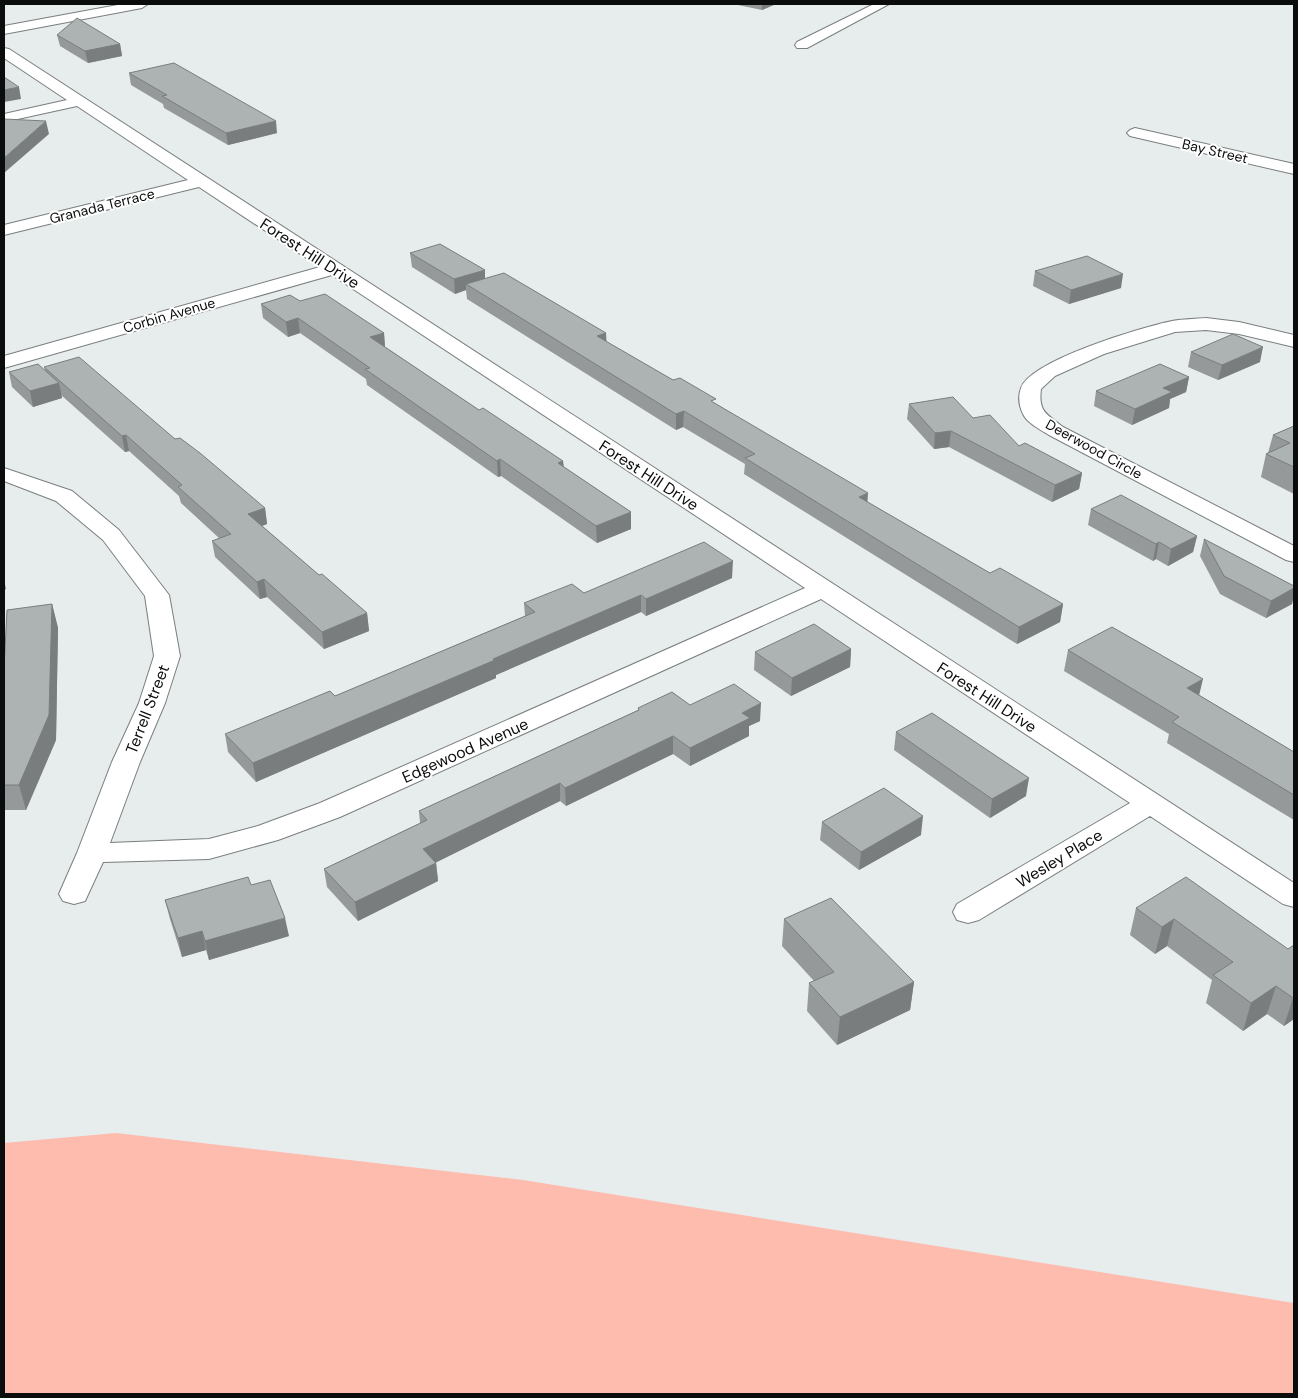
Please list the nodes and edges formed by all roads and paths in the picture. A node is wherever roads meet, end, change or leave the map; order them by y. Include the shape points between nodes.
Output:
1 (142, 4) edge
2 (883, 4) edge
3 (4, 30) edge
4 (802, 45) dead end
5 (4, 52) edge
6 (78, 102) junction
7 (4, 118) edge
8 (1135, 133) dead end
9 (1294, 169) edge
10 (200, 182) junction
11 (4, 230) edge
12 (333, 269) junction
13 (1294, 341) edge
14 (4, 362) edge
15 (4, 474) edge
16 (1294, 555) edge
17 (823, 589) junction
18 (1149, 804) junction
19 (92, 853) junction
20 (74, 894) dead end
21 (1294, 897) edge
22 (968, 912) dead end

1 - 3 street
2 - 4 street
5 - 6 street, Forest Hill Drive
6 - 7 street
6 - 10 street, Forest Hill Drive
8 - 9 street, Bay Street
10 - 11 street, Granada Terrace
10 - 12 street, Forest Hill Drive
12 - 14 street, Corbin Avenue
12 - 17 street, Forest Hill Drive
13 - 16 street, Deerwood Circle via 1206,324 1174,326 1097,350 1048,372 1030,387 1029,400 1033,414 1056,431
15 - 19 street, Terrell Street via 64,496 112,535 157,595 167,656 152,703
17 - 18 street, Forest Hill Drive
17 - 19 street, Edgewood Avenue via 330,810 268,833 209,849
18 - 21 street, Forest Hill Drive
18 - 22 street, Wesley Place
19 - 20 street, Terrell Street

